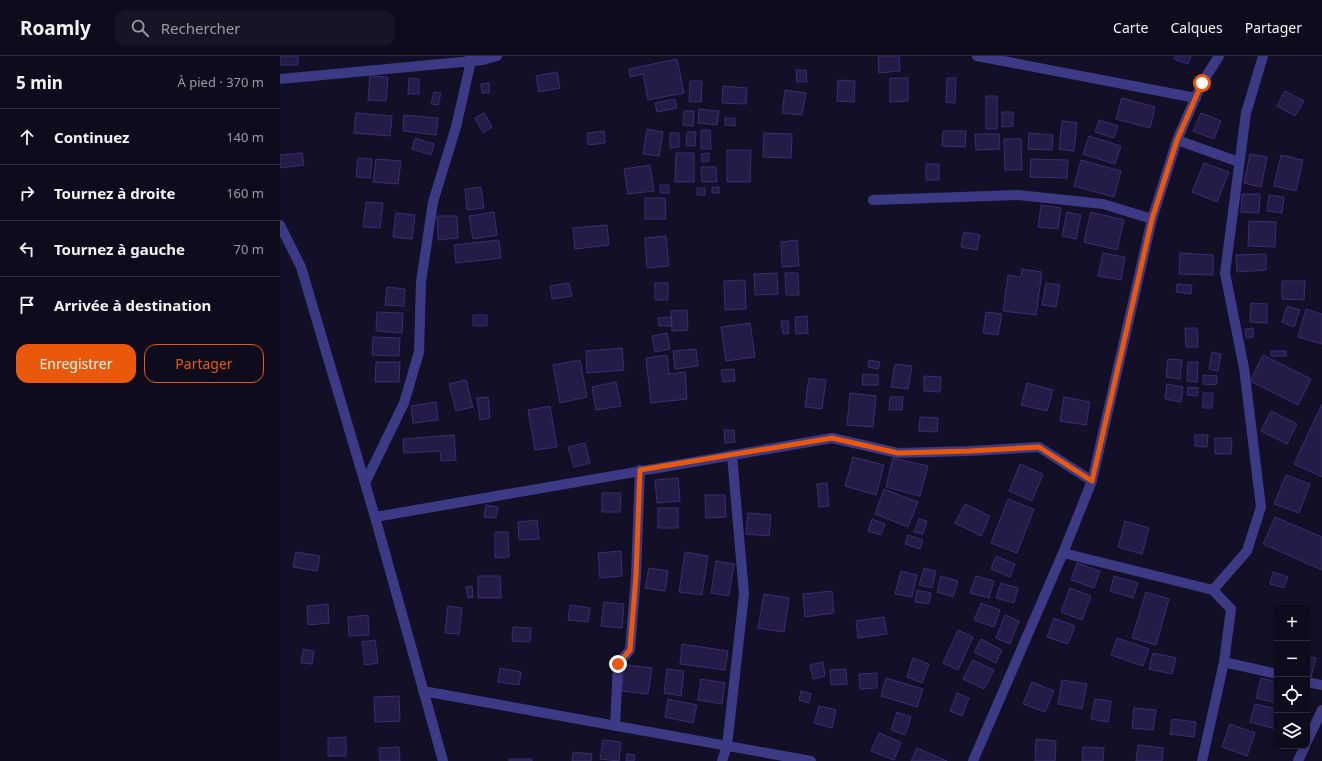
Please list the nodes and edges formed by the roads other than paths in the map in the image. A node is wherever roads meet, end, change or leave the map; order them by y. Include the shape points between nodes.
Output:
1 (498, 56) edge
2 (977, 56) edge
3 (1219, 56) edge
4 (1263, 56) edge
5 (471, 59) edge
6 (280, 79) edge
7 (1196, 98) junction
8 (1177, 140) junction
9 (1239, 162) junction
10 (873, 200) dead end
11 (1152, 219) junction
12 (280, 225) edge
13 (732, 455) junction
14 (640, 470) junction
15 (1092, 481) junction
16 (365, 483) junction
17 (375, 517) junction
18 (1063, 553) junction
19 (1213, 590) junction
20 (1224, 662) junction
21 (1274, 673) edge
22 (1310, 683) edge
23 (1322, 685) edge
24 (423, 691) junction
25 (1322, 710) edge
26 (614, 726) junction
27 (1310, 735) edge
28 (727, 746) junction
29 (1304, 749) edge
30 (443, 761) edge
31 (722, 761) edge
32 (810, 761) edge
33 (973, 761) edge
34 (1202, 761) edge
35 (1298, 761) edge

1 - 5 street via 483,60
2 - 7 street
3 - 7 street
4 - 9 street via 1246,113
5 - 6 street
5 - 16 street via 456,127 433,202 421,282 419,352 404,403
7 - 8 street
8 - 9 street
8 - 11 street
9 - 19 street via 1225,274 1244,368 1261,507 1247,551
10 - 11 street via 1018,195 1102,204
11 - 15 street
12 - 16 street via 301,267
13 - 14 street
13 - 15 street via 832,438 898,453 1039,447
13 - 28 street via 744,594
14 - 17 street
14 - 26 street via 630,650 618,664
15 - 18 street
16 - 17 street
17 - 24 street
18 - 19 street
18 - 33 street
19 - 20 street via 1230,609
20 - 21 street
20 - 34 street
22 - 23 street
24 - 26 street
24 - 30 street
25 - 27 street
26 - 28 street
28 - 31 street
28 - 32 street
29 - 35 street

